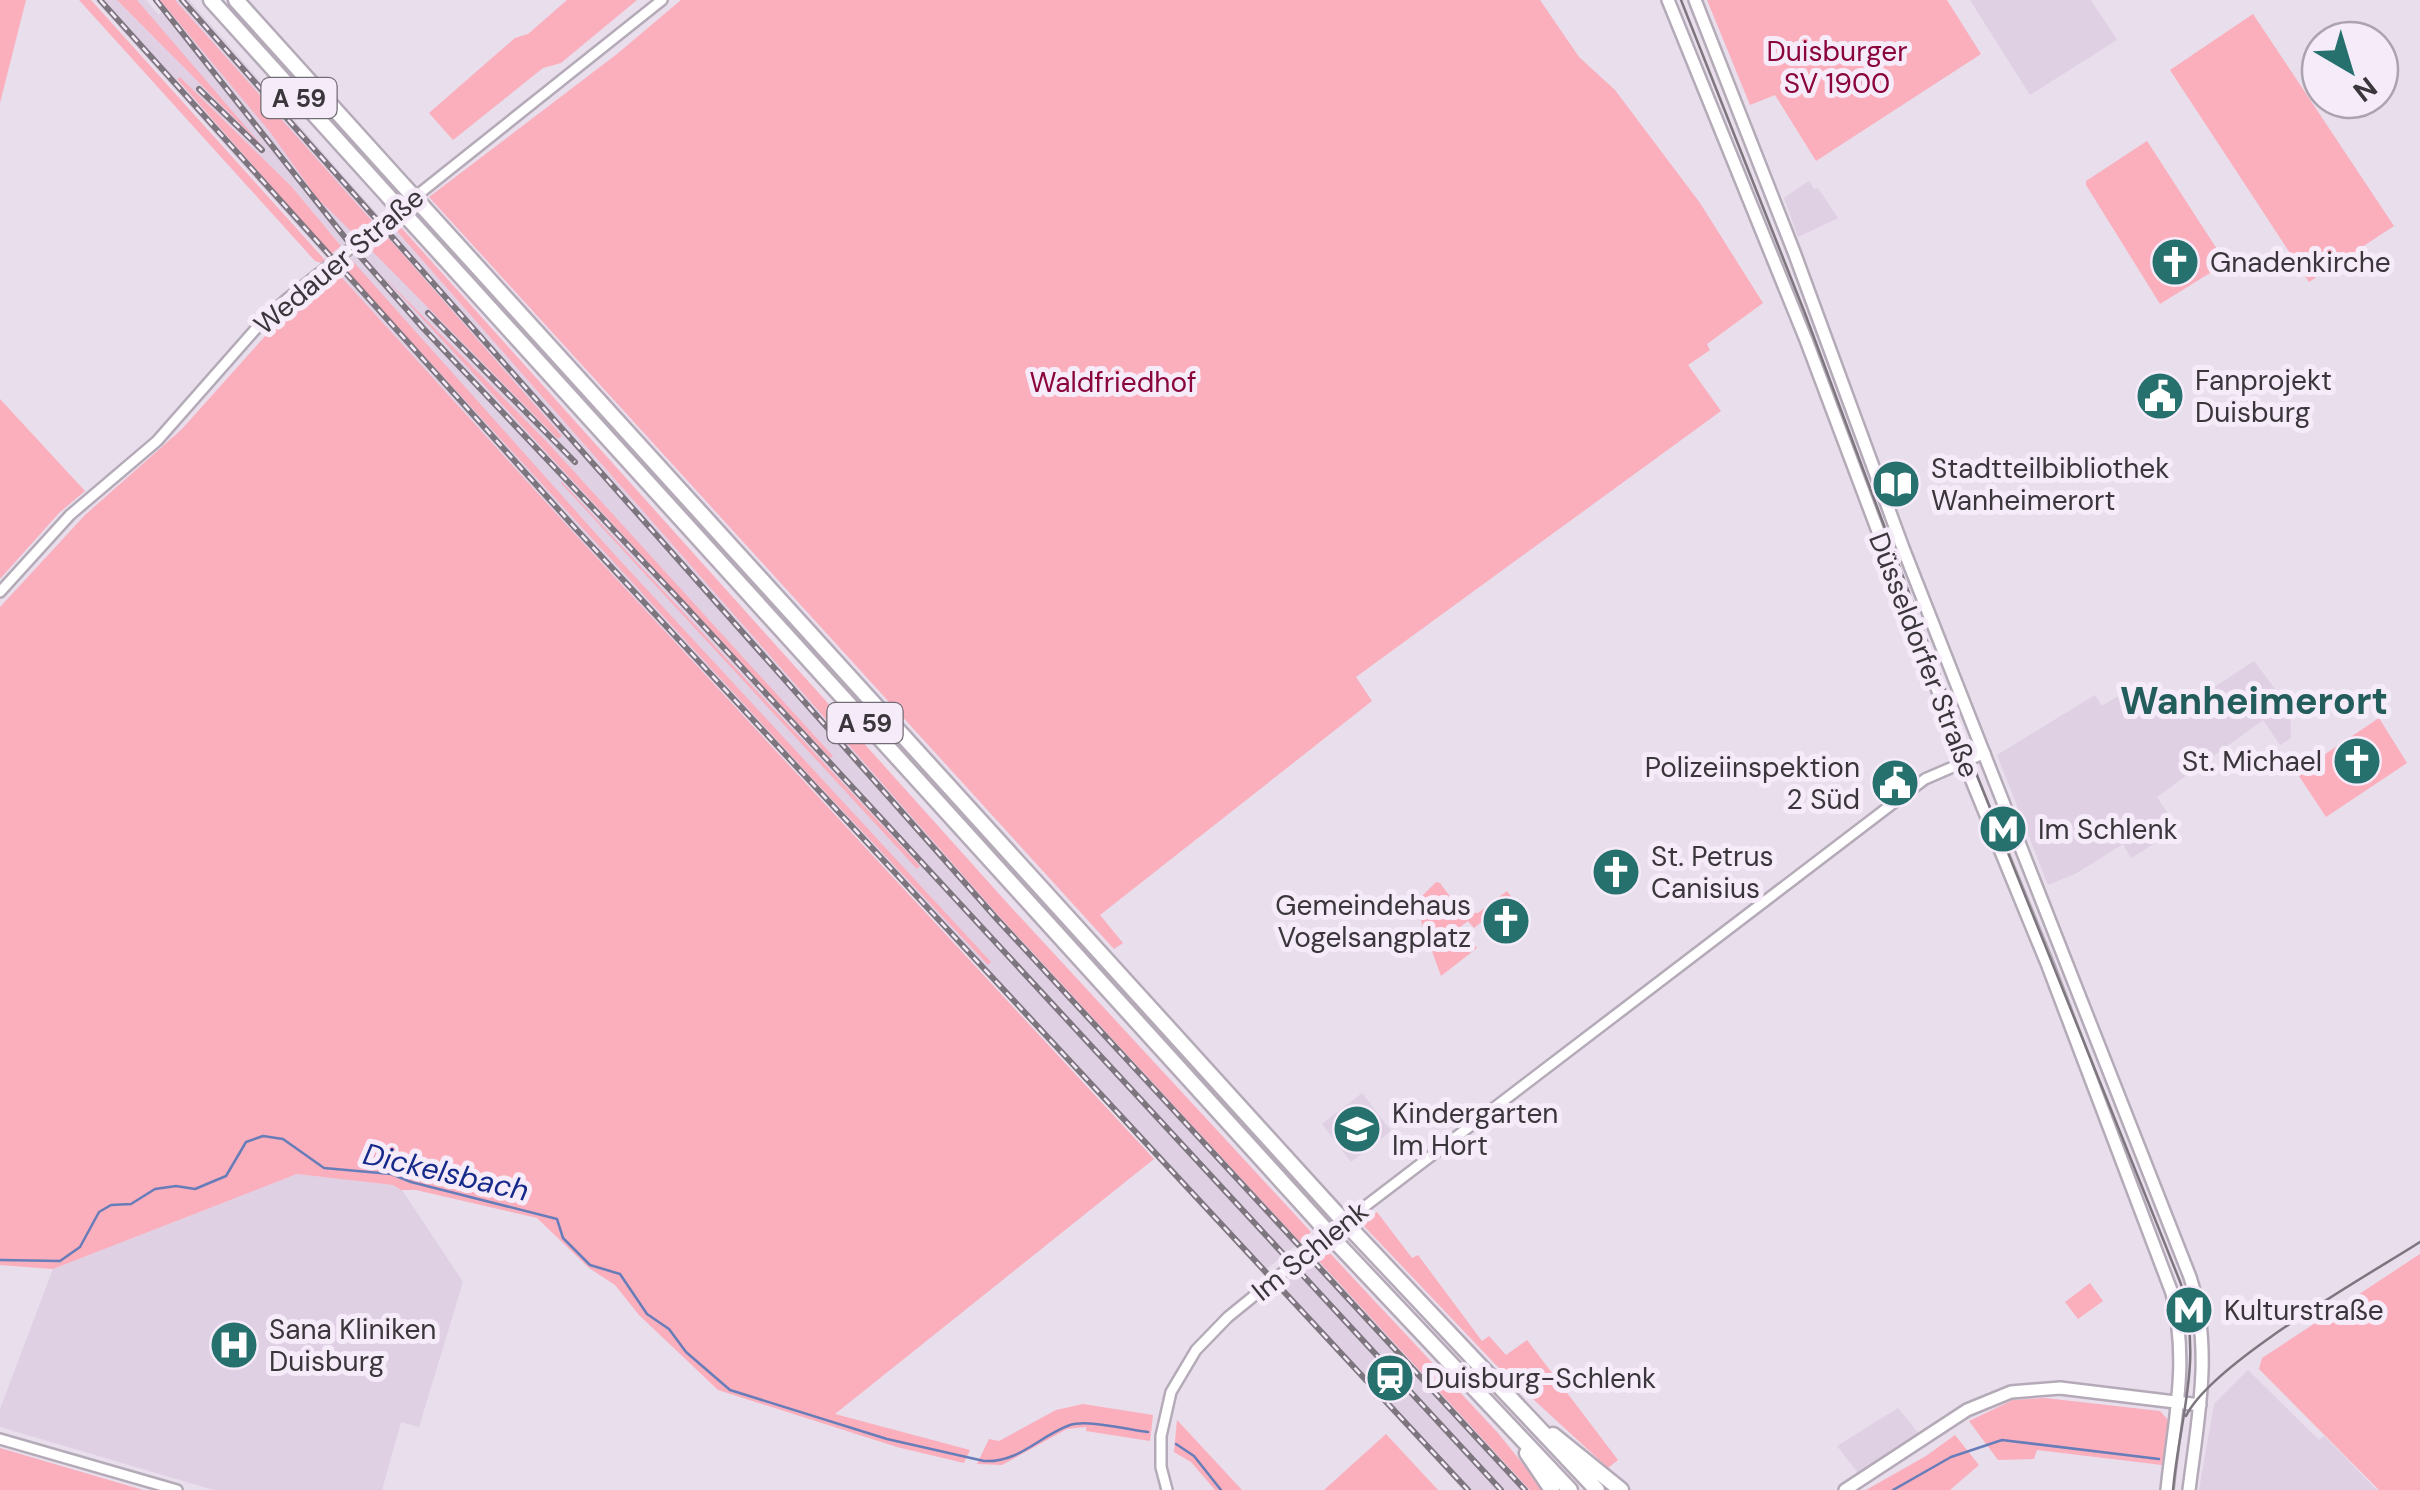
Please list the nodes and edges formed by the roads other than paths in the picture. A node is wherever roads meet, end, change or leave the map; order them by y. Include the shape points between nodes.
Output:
1 (211, 0) edge
2 (236, 0) edge
3 (662, 0) edge
4 (1668, 0) edge
5 (1695, 0) edge
6 (0, 592) edge
7 (1985, 753) junction
8 (1965, 761) junction
9 (2201, 1399) junction
10 (2178, 1403) junction
11 (1528, 1417) junction
12 (1514, 1431) junction
13 (0, 1439) edge
14 (1849, 1488) edge
15 (177, 1490) edge
16 (1167, 1490) edge
17 (1552, 1490) edge
18 (1570, 1490) edge
19 (1597, 1490) edge
20 (1621, 1490) edge
21 (2167, 1490) edge
22 (2188, 1490) edge

1 - 12 highway, A 59, bridge
2 - 11 highway, A 59, bridge
3 - 6 street, Wedauer Straße via 287,299 169,428 70,514
4 - 8 main road, Düsseldorfer Straße
5 - 7 main road, Düsseldorfer Straße
7 - 8 street, Im Schlenk
7 - 9 main road, Düsseldorfer Straße via 2190,1277 2202,1327
8 - 10 main road, Düsseldorfer Straße via 2172,1293 2180,1324
8 - 16 street, Im Schlenk via 1926,778 1228,1317 1196,1350 1171,1392 1160,1436
9 - 10 main road
9 - 22 main road, Düsseldorfer Straße
10 - 14 main road via 2060,1388 2011,1392 1967,1410
10 - 21 main road, Düsseldorfer Straße
11 - 19 highway, A 59
11 - 20 highway, A 59
12 - 17 highway
12 - 18 highway, A 59
13 - 15 street

